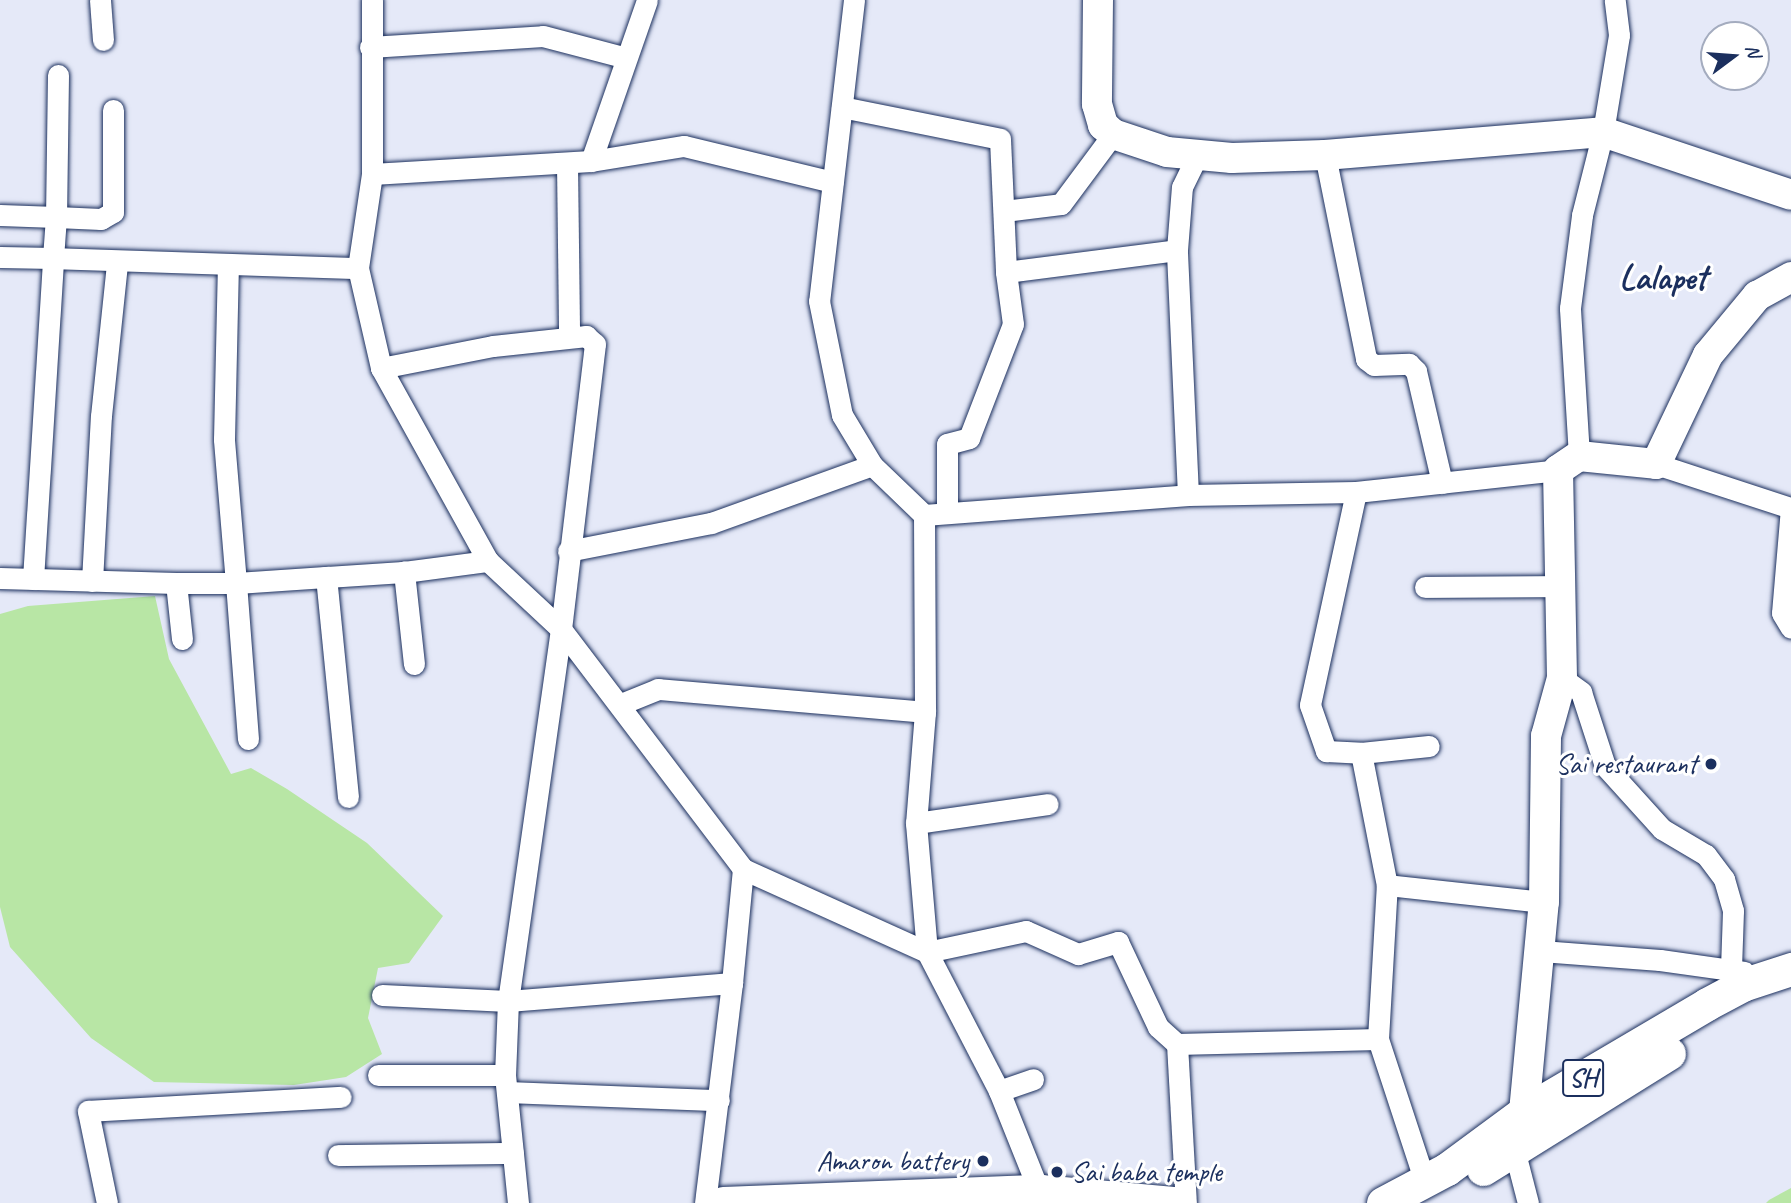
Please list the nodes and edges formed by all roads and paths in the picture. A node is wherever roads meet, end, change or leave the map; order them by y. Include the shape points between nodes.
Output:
1 (100, 0) edge
2 (372, 0) edge
3 (647, 0) edge
4 (854, 0) edge
5 (1098, 0) edge
6 (1615, 0) edge
7 (103, 40) dead end
8 (370, 47) junction
9 (626, 58) junction
10 (58, 75) dead end
11 (842, 107) junction
12 (113, 110) dead end
13 (1603, 132) junction
14 (1113, 134) junction
15 (1325, 155) junction
16 (1197, 156) junction
17 (591, 161) junction
18 (567, 163) junction
19 (372, 174) junction
20 (833, 182) junction
21 (1791, 195) edge
22 (1004, 211) junction
23 (0, 215) edge
24 (56, 217) junction
25 (1177, 250) junction
26 (0, 257) edge
27 (53, 258) junction
28 (117, 263) junction
29 (228, 265) junction
30 (358, 268) junction
31 (1006, 272) junction
32 (1791, 278) edge
33 (569, 337) junction
34 (381, 368) junction
35 (1569, 463) junction
36 (872, 464) junction
37 (1656, 464) junction
38 (1442, 483) junction
39 (1356, 492) junction
40 (1188, 495) junction
41 (1791, 509) edge
42 (947, 513) junction
43 (924, 514) junction
44 (568, 551) junction
45 (488, 561) junction
46 (404, 572) junction
47 (326, 577) junction
48 (0, 578) edge
49 (33, 579) junction
50 (92, 581) junction
51 (176, 583) junction
52 (236, 583) junction
53 (1563, 586) junction
54 (1425, 587) dead end
55 (1791, 628) edge
56 (561, 629) junction
57 (182, 639) dead end
58 (414, 664) dead end
59 (1562, 678) junction
60 (621, 704) junction
61 (925, 712) junction
62 (248, 739) dead end
63 (1429, 746) dead end
64 (1361, 754) junction
65 (348, 797) dead end
66 (1048, 804) dead end
67 (916, 822) junction
68 (743, 869) junction
69 (1387, 884) junction
70 (1544, 902) junction
71 (1541, 951) junction
72 (928, 952) junction
73 (1791, 969) edge
74 (1741, 974) junction
75 (732, 983) junction
76 (1791, 988) edge
77 (382, 995) dead end
78 (508, 1001) junction
79 (1378, 1039) junction
80 (1178, 1044) junction
81 (378, 1074) dead end
82 (1033, 1079) dead end
83 (506, 1084) junction
84 (999, 1091) junction
85 (341, 1097) dead end
86 (719, 1100) junction
87 (1524, 1112) junction
88 (1514, 1149) junction
89 (513, 1153) junction
90 (338, 1155) dead end
91 (1428, 1192) edge
92 (1041, 1197) edge
93 (1142, 1201) edge
94 (107, 1203) edge
95 (518, 1203) edge
96 (705, 1203) edge
97 (723, 1203) edge
98 (1175, 1203) edge
99 (1186, 1203) edge
100 (1384, 1203) edge
101 (1528, 1203) edge

1 - 7 street
2 - 8 street
3 - 9 street
4 - 11 street
5 - 14 street via 1098,115
6 - 13 street via 1619,35
8 - 9 street via 543,36
8 - 19 street
9 - 17 street
10 - 24 street
11 - 20 street
11 - 22 street via 1000,139
12 - 24 street via 113,212 106,219
13 - 15 street
13 - 21 street
13 - 35 street via 1582,215 1570,308
14 - 16 street
14 - 22 street via 1061,204
15 - 16 street
15 - 38 street via 1366,359 1374,365 1409,364 1416,371
16 - 25 street via 1182,187
17 - 18 street
17 - 20 street via 684,146
18 - 19 street
18 - 33 street
19 - 30 street
20 - 36 street via 819,301 842,415
22 - 31 street
23 - 24 street
24 - 27 street
25 - 31 street
25 - 40 street
26 - 27 street
27 - 28 street
27 - 49 street
28 - 29 street
28 - 50 street via 101,416
29 - 30 street
29 - 52 street via 224,439
30 - 34 street
31 - 42 street via 1013,324 969,438 947,444
32 - 37 street via 1757,296 1708,355
33 - 34 street via 480,348
33 - 44 street via 586,336 595,344
34 - 45 street
35 - 37 street
35 - 38 street
35 - 53 street
36 - 43 street
36 - 44 street via 711,523
37 - 41 street
38 - 39 street
39 - 40 street
39 - 64 street via 1310,705 1326,751
40 - 42 street
41 - 55 street via 1782,613
42 - 43 street
43 - 61 street
44 - 56 street
45 - 46 street
45 - 56 street
46 - 47 street
46 - 58 street
47 - 52 street
47 - 65 street
48 - 49 street
49 - 50 street
50 - 51 street
51 - 52 street
51 - 57 street
52 - 62 street
53 - 54 street
53 - 59 street
56 - 60 street
56 - 78 street
59 - 70 street via 1546,736
59 - 74 street via 1581,692 1605,766 1662,829 1706,855 1724,878
60 - 61 street via 658,689
60 - 68 street
61 - 67 street
63 - 64 street
64 - 69 street
66 - 67 street
67 - 72 street
68 - 72 street
68 - 75 street
69 - 70 street
69 - 79 street
70 - 71 street
71 - 74 street
71 - 87 street
72 - 80 street via 1026,931 1078,954 1118,942 1158,1027
72 - 84 street
73 - 74 main road, SH
74 - 87 main road, SH
75 - 78 street
75 - 86 street
76 - 88 main road, SH via 1757,1000
77 - 78 street
78 - 83 street
79 - 80 street
79 - 91 street
80 - 99 street
81 - 83 street
82 - 84 street
83 - 86 street
83 - 89 street
84 - 92 street
85 - 94 street via 88,1111
86 - 96 street
87 - 91 main road, SH
88 - 91 main road, SH
88 - 101 street
89 - 90 street
89 - 95 street
91 - 100 main road, SH
92 - 93 main road
92 - 97 main road
93 - 98 main road

